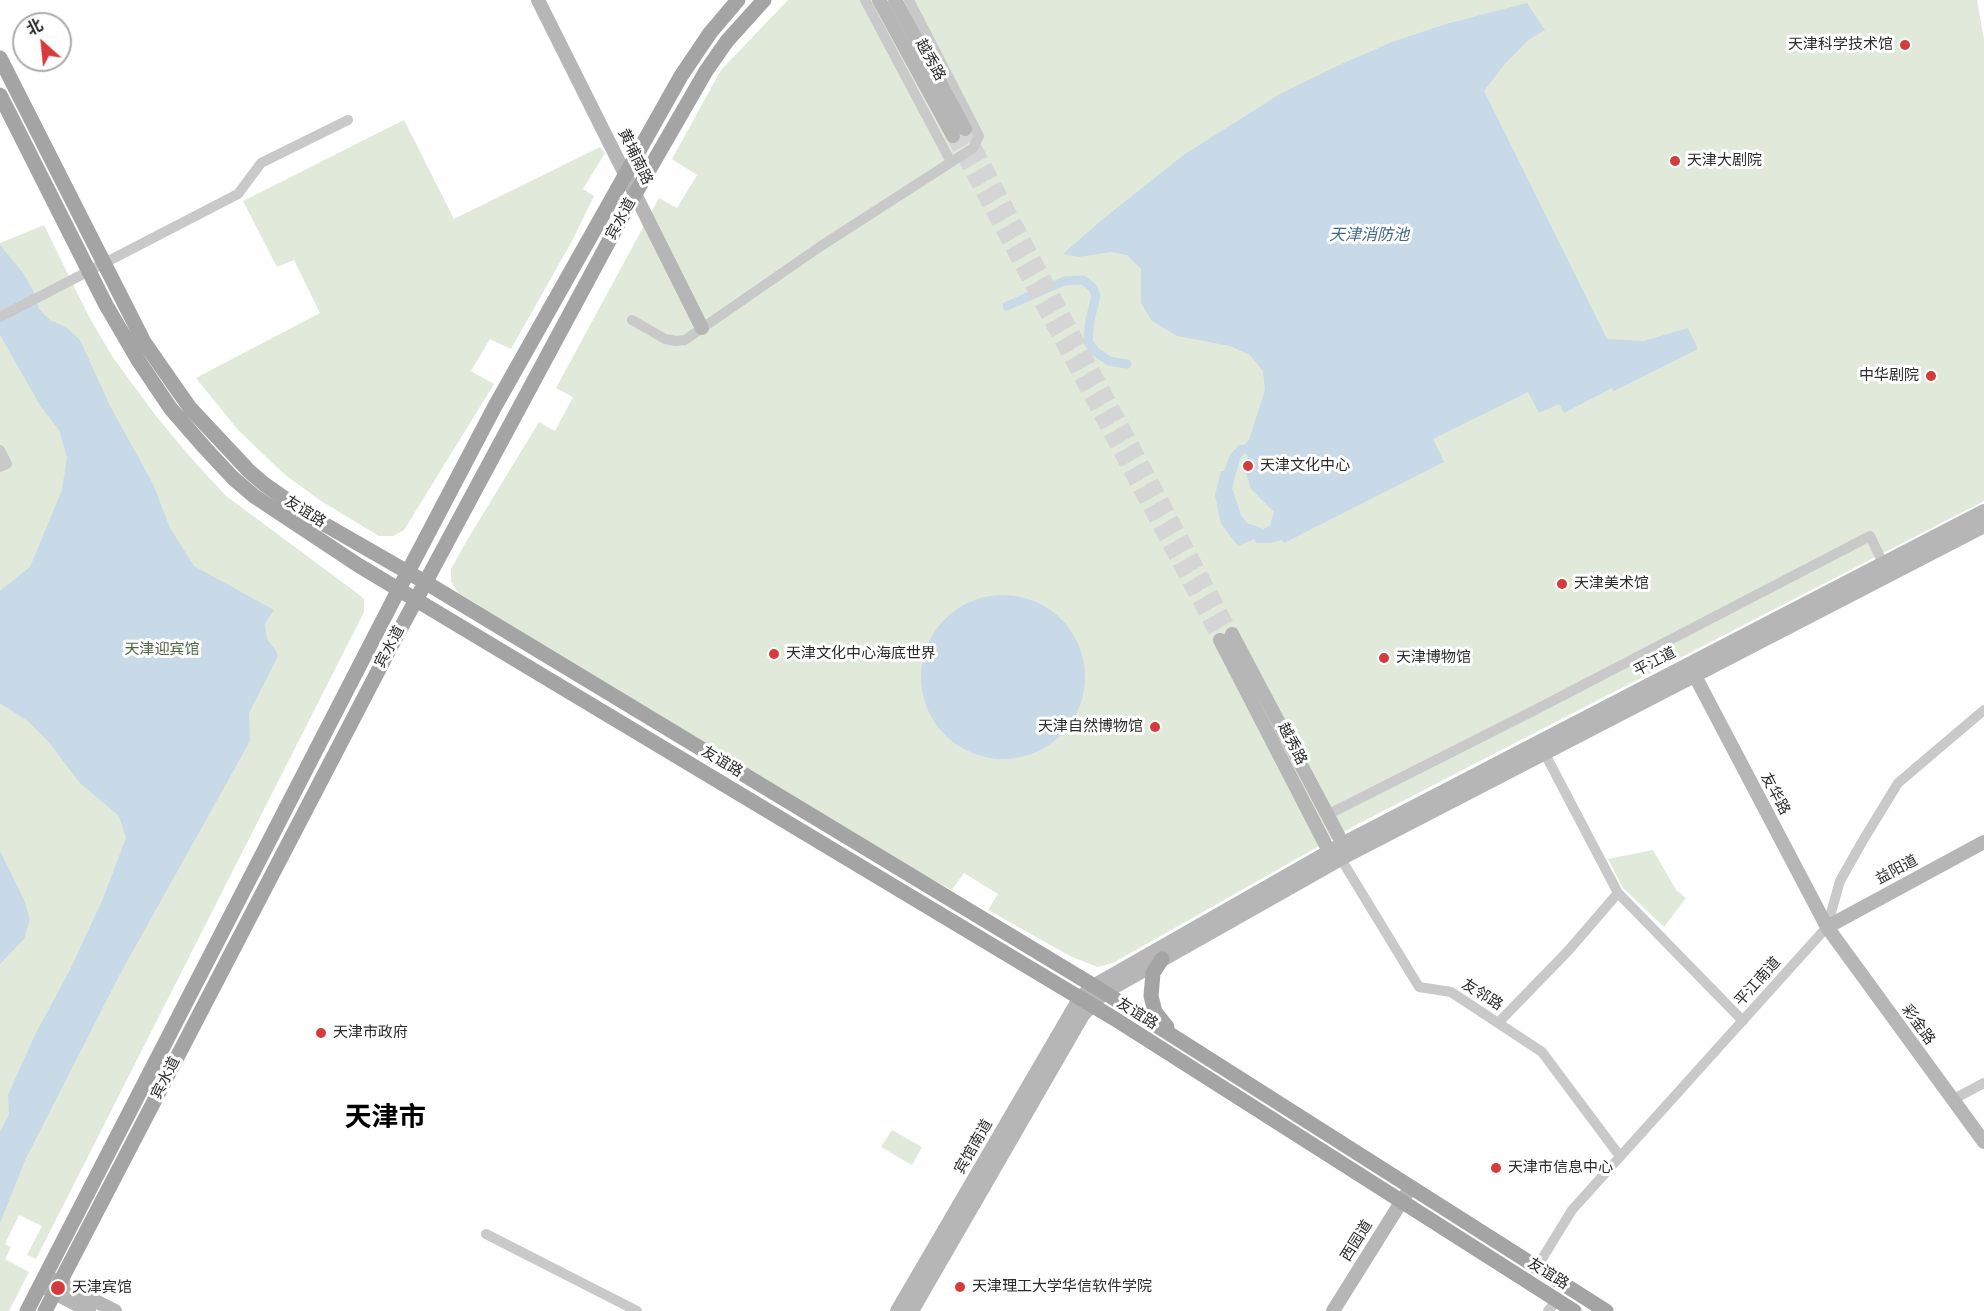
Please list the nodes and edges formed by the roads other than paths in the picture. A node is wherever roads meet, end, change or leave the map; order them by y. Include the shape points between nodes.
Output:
1 (538, 0) edge
2 (545, 0) edge
3 (738, 0) edge
4 (764, 0) edge
5 (865, 0) edge
6 (879, 0) edge
7 (895, 0) edge
8 (909, 0) edge
9 (0, 58) edge
10 (0, 95) edge
11 (348, 120) dead end
12 (951, 161) junction
13 (628, 171) junction
14 (637, 190) junction
15 (104, 262) junction
16 (88, 270) junction
17 (0, 317) edge
18 (633, 318) dead end
19 (704, 324) junction
20 (0, 450) edge
21 (0, 467) edge
22 (1984, 511) edge
23 (1984, 526) edge
24 (1883, 563) junction
25 (408, 572) junction
26 (425, 582) junction
27 (399, 589) junction
28 (416, 598) junction
29 (1695, 676) junction
30 (1984, 710) edge
31 (1545, 754) junction
32 (1327, 816) junction
33 (1984, 842) edge
34 (1339, 854) junction
35 (1618, 893) junction
36 (1827, 927) junction
37 (1162, 959) junction
38 (1098, 989) junction
39 (1085, 1002) junction
40 (1743, 1021) junction
41 (1498, 1023) junction
42 (1194, 1050) junction
43 (1984, 1083) edge
44 (1952, 1100) junction
45 (1984, 1142) edge
46 (1619, 1155) junction
47 (1409, 1197) junction
48 (486, 1234) dead end
49 (1537, 1267) junction
50 (50, 1284) junction
51 (1552, 1305) edge
52 (27, 1311) edge
53 (45, 1311) edge
54 (89, 1311) edge
55 (115, 1311) edge
56 (637, 1311) edge
57 (897, 1311) edge
58 (912, 1311) edge
59 (1333, 1311) edge
60 (1342, 1311) edge
61 (1574, 1311) edge
62 (1606, 1311) edge

1 - 13 main road, 黄埔南路
2 - 13 main road, 黄埔南路
3 - 13 main road, 宾水道 via 681,76
4 - 14 main road, 宾水道 via 727,40 706,71
5 - 12 street
6 - 7 main road, 越秀路 via 959,132
8 - 12 street via 979,136 973,148
9 - 15 main road, 友谊路
10 - 16 main road, 友谊路
11 - 15 street via 261,163 238,194
12 - 19 street
13 - 14 main road, 黄埔南路
13 - 25 main road, 宾水道 via 494,408
14 - 19 main road, 黄埔南路
14 - 26 main road, 宾水道
15 - 16 street
15 - 25 main road, 友谊路 via 159,365 190,408 249,471 310,516
16 - 17 street
16 - 27 main road, 友谊路 via 123,338 171,409 233,478 275,512
18 - 19 street via 672,338 682,337
20 - 21 street via 7,464
22 - 24 main road, 平江道
23 - 29 main road, 平江道
24 - 32 street via 1870,536
24 - 34 main road, 平江道
25 - 26 main road, 友谊路
25 - 27 main road, 宾水道
26 - 28 main road, 宾水道
26 - 38 main road, 友谊路
27 - 28 main road, 友谊路
27 - 50 main road, 宾水道
28 - 39 main road, 友谊路
28 - 50 main road, 宾水道
29 - 31 main road, 平江道
29 - 36 main road, 友华路
30 - 36 street, 平江南道 via 1898,783 1840,881
31 - 34 main road, 平江道
31 - 35 street
32 - 34 main road, 越秀路
32 - 34 main road, 越秀路 via 1226,637
33 - 36 main road, 益阳道
34 - 37 main road
34 - 38 main road
34 - 41 street, 友邻路 via 1419,987 1451,992
35 - 40 street
35 - 41 street
36 - 40 street, 平江南道
36 - 44 main road, 彩金路
37 - 38 main road
37 - 42 main road via 1152,978 1153,1008 1165,1026
38 - 39 main road
38 - 42 main road, 友谊路
39 - 47 main road, 友谊路
39 - 57 main road, 宾馆南道
39 - 58 main road, 宾馆南道
40 - 46 street, 平江南道
41 - 46 street, 友邻路 via 1542,1052
42 - 47 main road, 友谊路
43 - 44 street
44 - 45 main road, 彩金路
46 - 49 street, 平江南道 via 1572,1210
47 - 49 main road, 友谊路
47 - 51 main road, 友谊路
47 - 59 main road, 西园道
47 - 60 main road, 西园道
48 - 56 street
49 - 62 main road, 友谊路
50 - 52 main road, 宾水道
50 - 53 main road, 宾水道
50 - 54 main road
50 - 55 main road
51 - 61 main road, 友谊路

